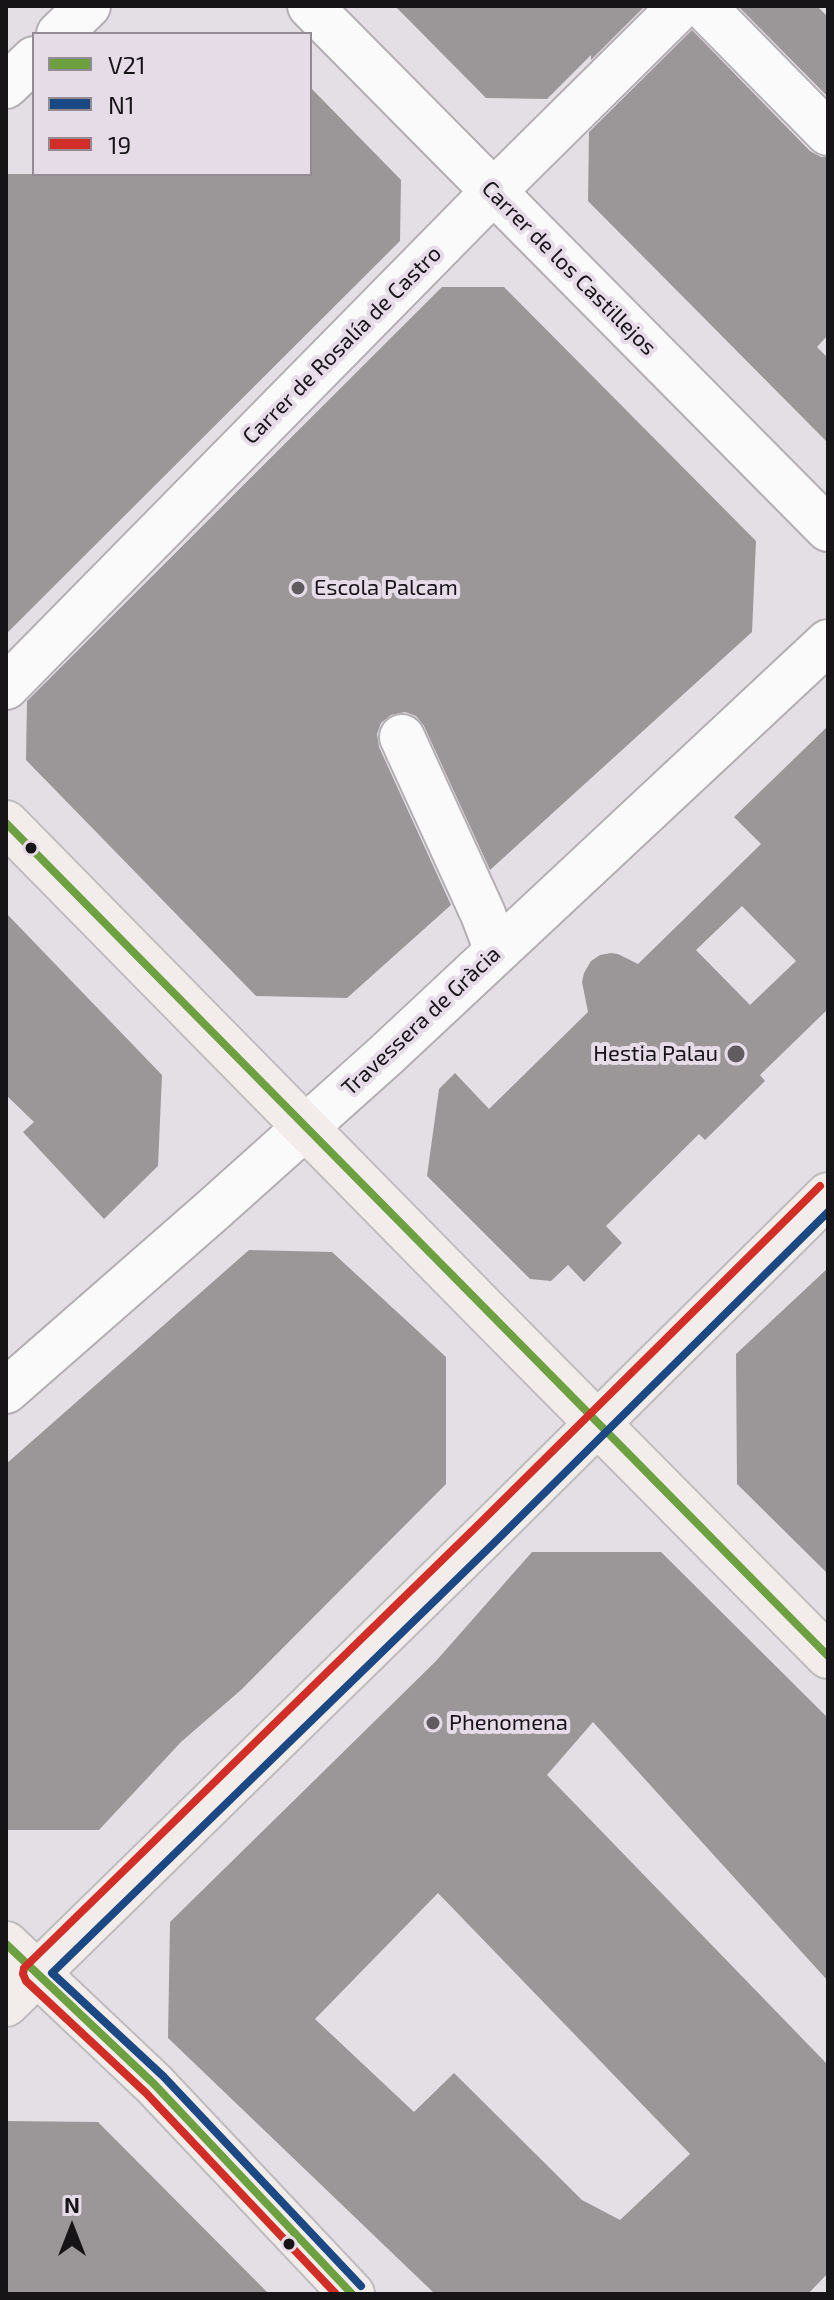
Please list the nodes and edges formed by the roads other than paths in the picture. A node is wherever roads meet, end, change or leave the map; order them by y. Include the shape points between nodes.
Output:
1 (88, 6) edge
2 (310, 6) edge
3 (681, 6) edge
4 (703, 6) edge
5 (61, 32) edge
6 (32, 61) edge
7 (6, 86) edge
8 (828, 133) edge
9 (494, 191) junction
10 (828, 529) edge
11 (828, 642) edge
12 (6, 687) edge
13 (402, 737) dead end
14 (6, 823) edge
15 (497, 951) junction
16 (304, 1127) junction
17 (828, 1195) edge
18 (6, 1391) edge
19 (597, 1424) junction
20 (828, 1656) edge
21 (16, 1974) edge
22 (352, 2294) edge

1 - 5 street
2 - 9 street, Carrer de los Castillejos
3 - 9 street, Carrer de Rosalía de Castro
4 - 8 street
6 - 7 street
9 - 10 street, Carrer de los Castillejos
9 - 12 street, Carrer de Rosalía de Castro
11 - 15 street, Travessera de Gràcia
13 - 15 street
14 - 16 main road
15 - 16 street, Travessera de Gràcia
16 - 18 street, Travessera de Gràcia
16 - 19 main road
17 - 19 main road
19 - 20 main road
19 - 21 main road via 260,1756
21 - 22 main road via 154,2084

